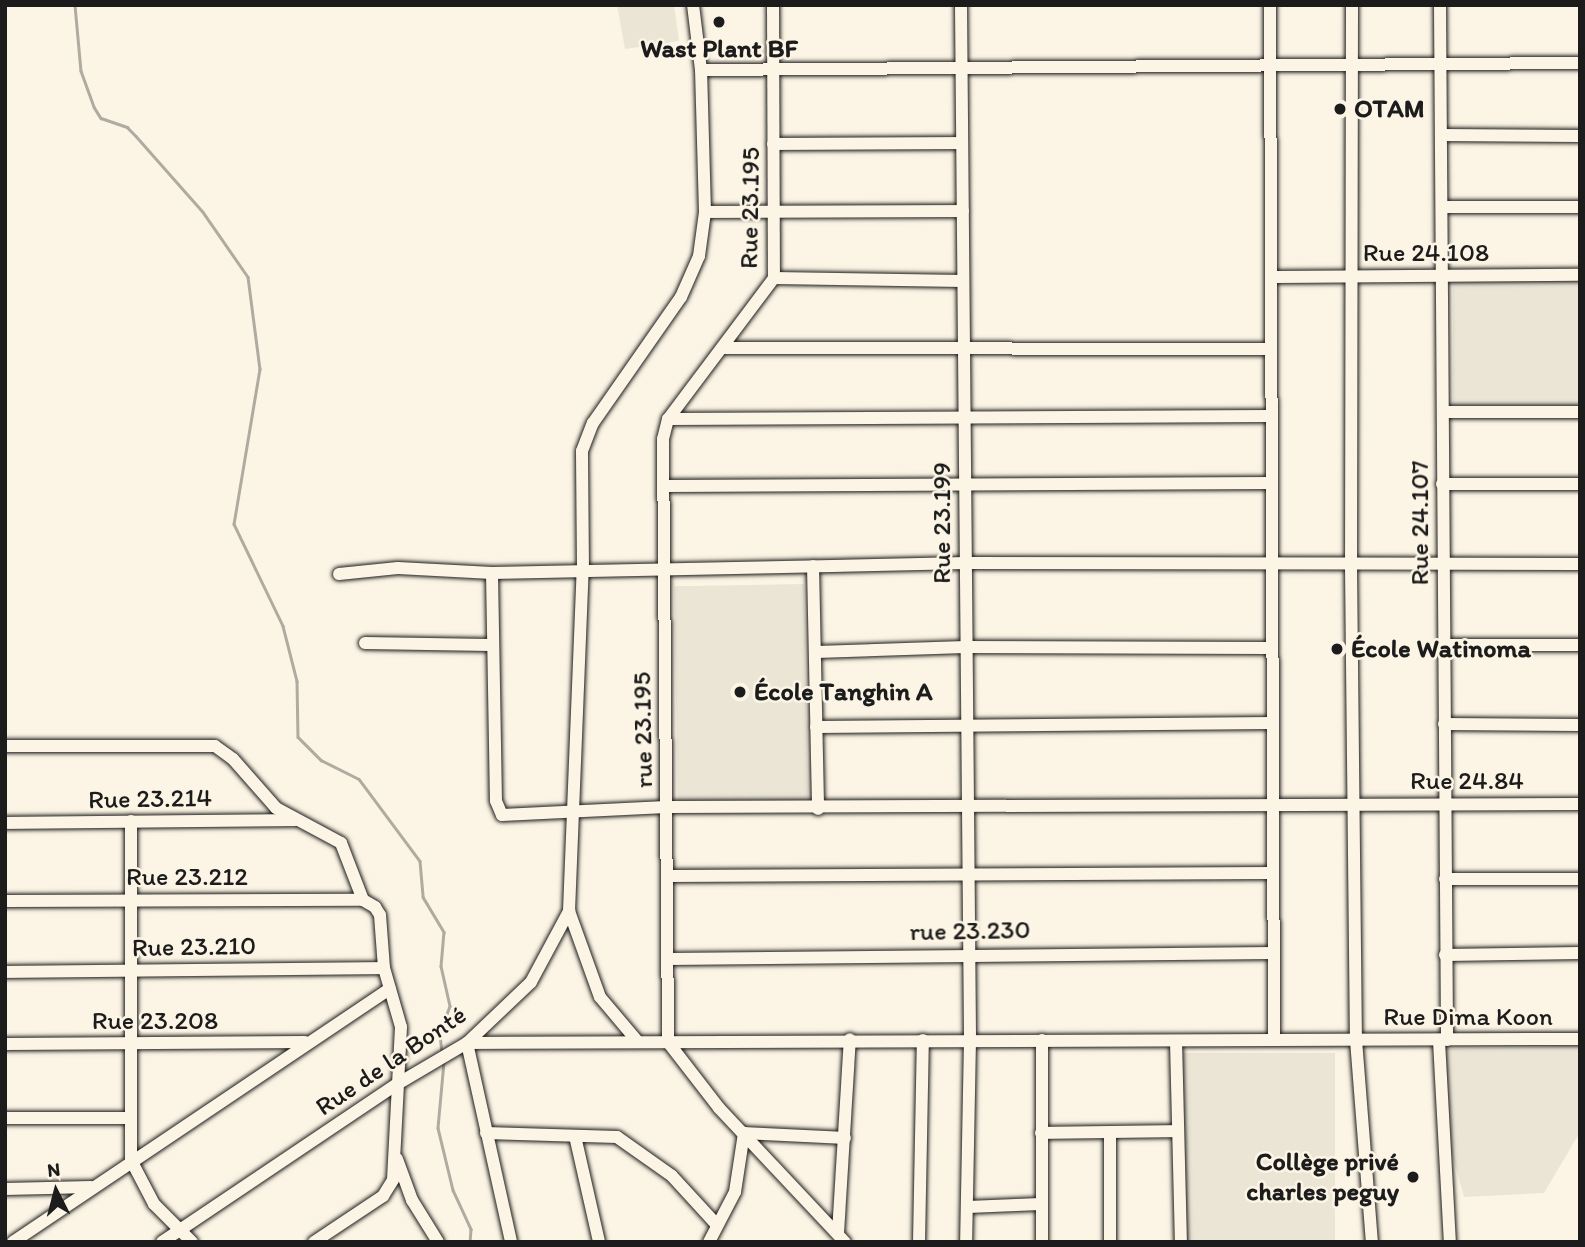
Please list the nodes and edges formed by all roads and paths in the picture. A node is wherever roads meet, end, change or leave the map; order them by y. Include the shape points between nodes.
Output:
1 (693, 5) edge
2 (773, 5) edge
3 (961, 5) edge
4 (1270, 5) edge
5 (1352, 5) edge
6 (1440, 5) edge
7 (1353, 63) junction
8 (1580, 63) edge
9 (1440, 64) junction
10 (1270, 65) junction
11 (962, 68) junction
12 (773, 70) junction
13 (701, 71) junction
14 (1441, 135) junction
15 (1580, 136) edge
16 (962, 143) junction
17 (773, 145) junction
18 (1442, 207) junction
19 (1580, 207) edge
20 (962, 211) junction
21 (705, 212) junction
22 (774, 212) junction
23 (1351, 275) junction
24 (1580, 275) edge
25 (1442, 276) junction
26 (1272, 277) junction
27 (774, 278) junction
28 (963, 281) junction
29 (722, 348) junction
30 (964, 349) junction
31 (1271, 349) junction
32 (1443, 412) junction
33 (1580, 412) edge
34 (965, 415) junction
35 (1270, 416) junction
36 (668, 419) junction
37 (1271, 483) junction
38 (1442, 484) junction
39 (1580, 484) edge
40 (664, 486) junction
41 (965, 486) junction
42 (965, 563) junction
43 (1442, 564) junction
44 (1580, 564) edge
45 (813, 566) junction
46 (1271, 566) junction
47 (1350, 566) junction
48 (583, 569) junction
49 (664, 570) junction
50 (492, 573) junction
51 (339, 574) dead end
52 (365, 643) dead end
53 (490, 645) junction
54 (1445, 645) junction
55 (1580, 645) edge
56 (965, 647) junction
57 (1271, 648) junction
58 (816, 652) junction
59 (1271, 723) junction
60 (1444, 724) junction
61 (1580, 725) edge
62 (967, 726) junction
63 (817, 727) junction
64 (5, 746) edge
65 (1273, 802) junction
66 (1353, 803) junction
67 (1444, 804) junction
68 (1580, 804) edge
69 (967, 806) junction
70 (666, 807) junction
71 (818, 809) junction
72 (576, 811) junction
73 (295, 820) junction
74 (131, 821) junction
75 (5, 823) edge
76 (1271, 873) junction
77 (667, 876) junction
78 (966, 876) junction
79 (1580, 878) edge
80 (1445, 879) junction
81 (131, 900) junction
82 (5, 901) edge
83 (366, 901) junction
84 (569, 911) junction
85 (1273, 953) junction
86 (1580, 953) edge
87 (969, 954) junction
88 (1445, 955) junction
89 (668, 959) junction
90 (384, 968) junction
91 (130, 970) junction
92 (5, 972) edge
93 (390, 989) junction
94 (850, 1039) junction
95 (1580, 1039) edge
96 (923, 1040) junction
97 (970, 1040) junction
98 (1042, 1040) junction
99 (1273, 1040) junction
100 (1356, 1040) junction
101 (1443, 1040) junction
102 (1176, 1041) junction
103 (304, 1042) junction
104 (638, 1042) junction
105 (668, 1042) junction
106 (5, 1044) edge
107 (128, 1044) junction
108 (463, 1044) junction
109 (399, 1083) junction
110 (5, 1118) edge
111 (130, 1118) junction
112 (1178, 1131) junction
113 (486, 1133) junction
114 (744, 1133) junction
115 (1041, 1133) junction
116 (1110, 1133) junction
117 (575, 1136) junction
118 (845, 1138) junction
119 (395, 1153) junction
120 (131, 1160) junction
121 (91, 1187) junction
122 (5, 1189) edge
123 (1040, 1204) junction
124 (968, 1207) junction
125 (716, 1224) junction
126 (180, 1230) junction
127 (841, 1238) edge
128 (13, 1242) edge
129 (162, 1242) edge
130 (192, 1242) edge
131 (314, 1242) edge
132 (438, 1242) edge
133 (511, 1242) edge
134 (599, 1242) edge
135 (709, 1242) edge
136 (919, 1242) edge
137 (966, 1242) edge
138 (1042, 1242) edge
139 (1110, 1242) edge
140 (1181, 1242) edge
141 (1372, 1242) edge
142 (1450, 1242) edge

1 - 13 street, Rue de la Bonté
2 - 12 street, Rue 23.195
3 - 11 street, Rue 23.199
4 - 10 street
5 - 7 street
6 - 9 street, Rue 24.107
7 - 9 street
7 - 10 street
7 - 23 street
8 - 9 street
9 - 14 street, Rue 24.107
10 - 11 street
10 - 26 street
11 - 12 street
11 - 16 street, Rue 23.199
12 - 13 street
12 - 17 street, Rue 23.195
13 - 21 street, Rue de la Bonté
14 - 15 street
14 - 18 street, Rue 24.107
16 - 17 street
16 - 20 street, Rue 23.199
17 - 22 street, Rue 23.195
18 - 19 street
18 - 25 street, Rue 24.107
20 - 22 street
20 - 28 street, Rue 23.199
21 - 22 street
21 - 48 street, Rue de la Bonté via 693,277 585,436
22 - 27 street, Rue 23.195
23 - 25 street, Rue 24.108
23 - 26 street, Rue 24.108
23 - 47 street
24 - 25 street, Rue 24.108
25 - 32 street, Rue 24.107
26 - 31 street
27 - 28 street
27 - 29 street, Rue 23.195
28 - 30 street, Rue 23.199
29 - 30 street
29 - 36 street, Rue 23.195
30 - 31 street
30 - 34 street, Rue 23.199
31 - 35 street
32 - 33 street
32 - 38 street, Rue 24.107
34 - 35 street
34 - 36 street
34 - 41 street, Rue 23.199
35 - 37 street
36 - 40 street, rue 23.195 via 663,439
37 - 41 street
37 - 46 street
38 - 39 street
38 - 43 street, Rue 24.107
40 - 41 street
40 - 49 street, rue 23.195
41 - 42 street, Rue 23.199
42 - 45 street
42 - 46 street
42 - 56 street, Rue 23.199
43 - 44 street
43 - 47 street
43 - 54 street, Rue 24.107
45 - 49 street
45 - 58 street
46 - 47 street
46 - 57 street
47 - 66 street
48 - 49 street
48 - 50 street
48 - 72 street, Rue de la Bonté
49 - 70 street, rue 23.195
50 - 51 street via 398,568
50 - 53 street
52 - 53 street
53 - 72 street, Rue 24.84 via 497,811 509,816
54 - 55 street
54 - 60 street, Rue 24.107
56 - 57 street
56 - 58 street
56 - 62 street, Rue 23.199
57 - 59 street
58 - 63 street
59 - 62 street
59 - 65 street
60 - 61 street
60 - 67 street, Rue 24.107
62 - 63 street
62 - 69 street, Rue 23.199
63 - 71 street
64 - 73 street via 215,746 233,759 270,804
65 - 66 street, Rue 24.84
65 - 69 street, Rue 24.84
65 - 76 street
66 - 67 street, Rue 24.84
66 - 100 street
67 - 68 street, Rue 24.84
67 - 80 street, Rue 24.107
69 - 71 street, Rue 24.84
69 - 78 street, Rue 23.199
70 - 71 street, Rue 24.84
70 - 72 street, Rue 24.84
70 - 77 street, rue 23.195
72 - 84 street, Rue de la Bonté
73 - 74 street, Rue 23.214
73 - 83 street via 341,843
74 - 75 street, Rue 23.214
74 - 81 street
76 - 78 street
76 - 85 street
77 - 78 street
77 - 89 street, rue 23.195
78 - 87 street, Rue 23.199
79 - 80 street
80 - 88 street, Rue 24.107
81 - 82 street, Rue 23.212
81 - 83 street, Rue 23.212
81 - 91 street
83 - 90 street via 380,915
84 - 104 street via 600,997
84 - 108 street, Rue de la Bonté via 531,982
85 - 87 street, rue 23.230
85 - 99 street
86 - 88 street
87 - 89 street, rue 23.230
87 - 97 street, Rue 23.199
88 - 101 street, Rue 24.107
89 - 105 street, rue 23.195
90 - 91 street, Rue 23.210
90 - 93 street
91 - 92 street, Rue 23.210
91 - 107 street
93 - 103 street
93 - 109 street via 401,1027
94 - 96 street, Rue Dima Koon
94 - 105 street, Rue Dima Koon
94 - 118 street
95 - 101 street, Rue Dima Koon
96 - 97 street, Rue Dima Koon
96 - 136 street
97 - 98 street, Rue Dima Koon
97 - 124 street, Rue 23.199
98 - 102 street, Rue Dima Koon
98 - 115 street
99 - 100 street, Rue Dima Koon
99 - 102 street, Rue Dima Koon
100 - 101 street, Rue Dima Koon
100 - 141 street
101 - 142 street, Rue 24.107
102 - 112 street
103 - 107 street, Rue 23.208
103 - 120 street
104 - 105 street, Rue Dima Koon
104 - 108 street, Rue Dima Koon
105 - 114 street
106 - 107 street, Rue 23.208
107 - 111 street
108 - 109 street, Rue de la Bonté
108 - 113 street
109 - 119 street
109 - 126 street, Rue de la Bonté
110 - 111 street
111 - 120 street
112 - 116 street
112 - 140 street
113 - 117 street
113 - 133 street
114 - 118 street
114 - 125 street via 735,1192
114 - 127 street
115 - 116 street
115 - 123 street
116 - 139 street
117 - 125 street via 623,1140 672,1176
117 - 134 street
118 - 127 street
119 - 131 street via 388,1191
119 - 132 street via 412,1200
120 - 121 street
120 - 126 street via 154,1204
121 - 122 street
121 - 128 street
123 - 124 street
123 - 138 street
124 - 137 street, Rue 23.199
125 - 135 street
126 - 129 street, Rue de la Bonté
126 - 130 street

